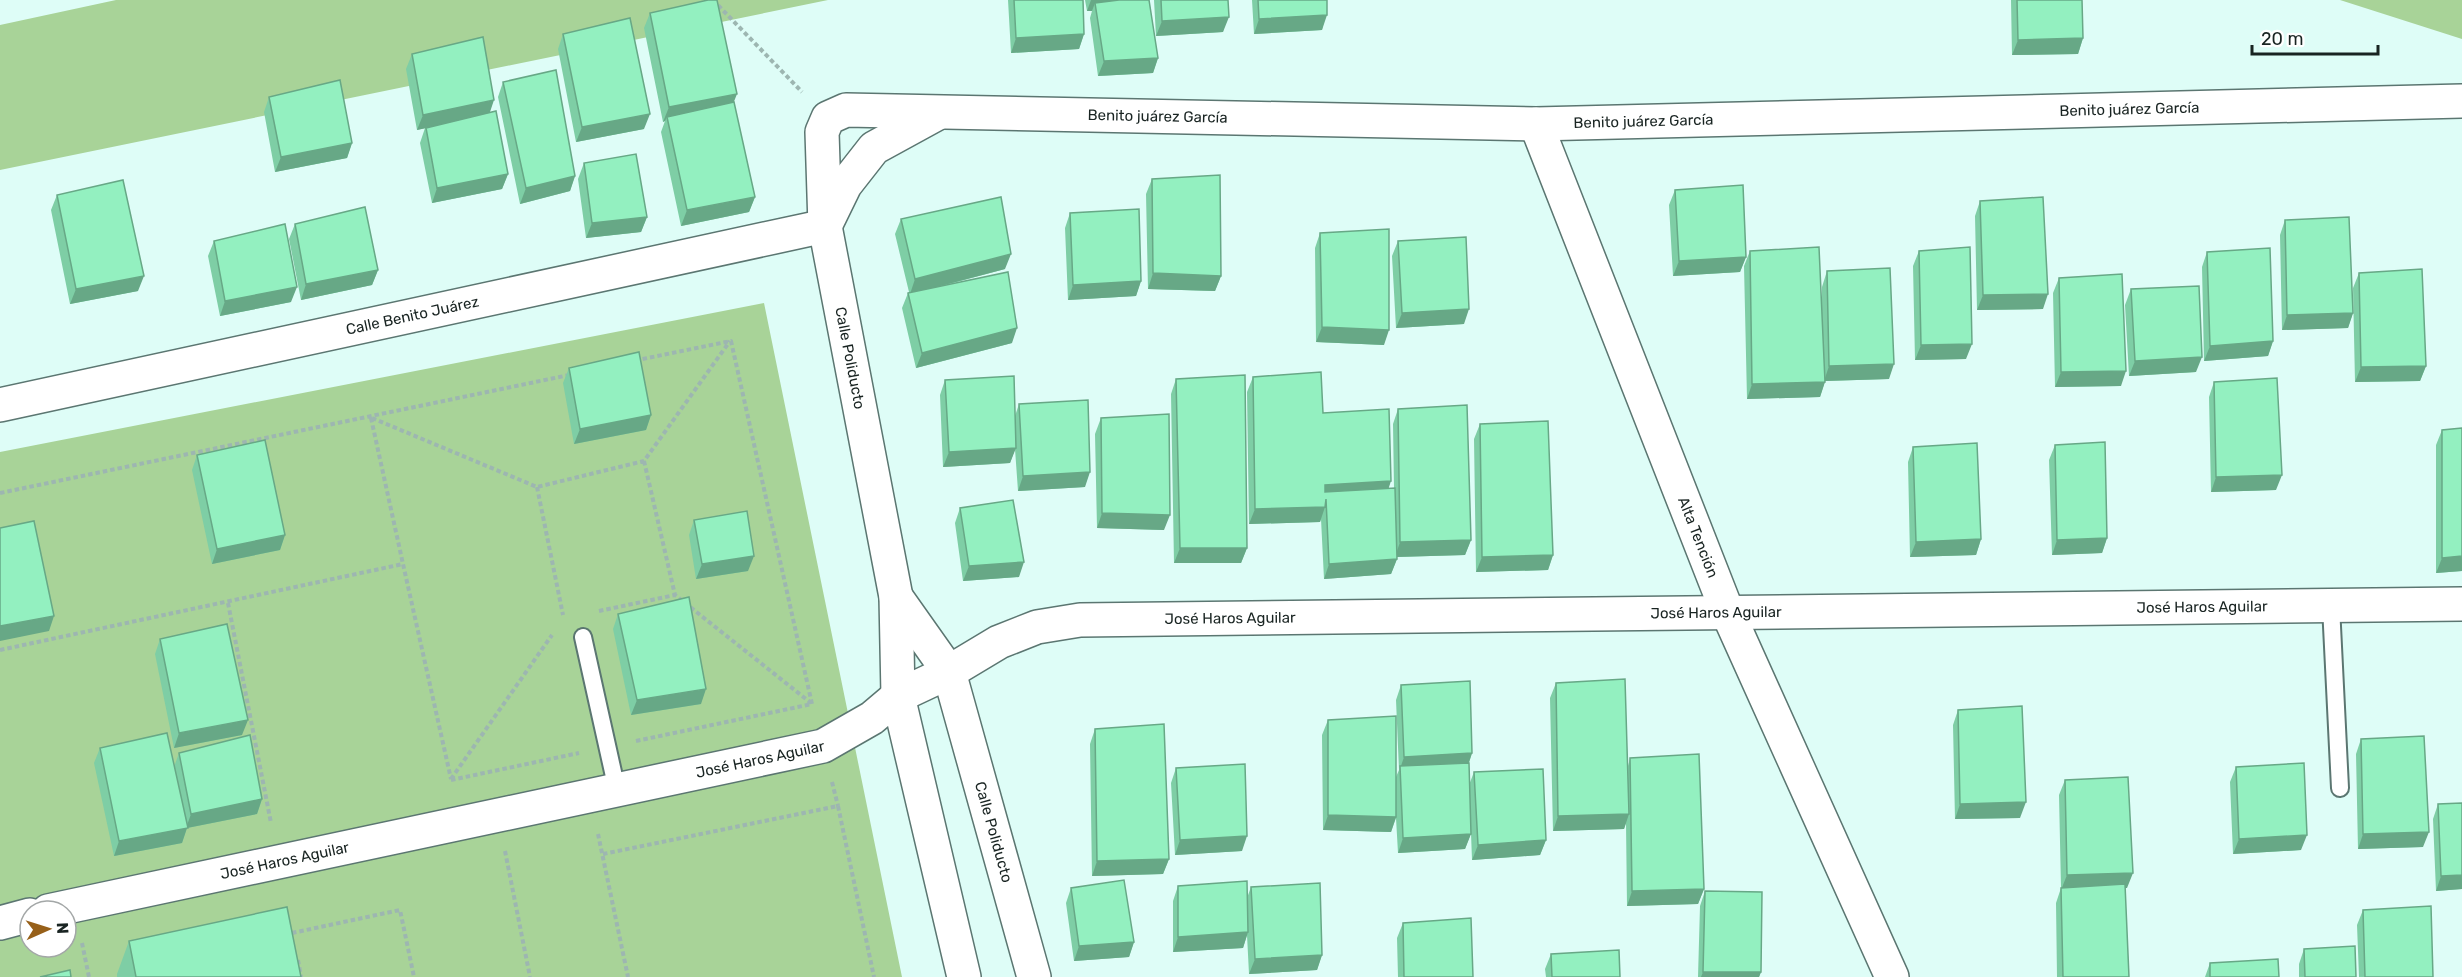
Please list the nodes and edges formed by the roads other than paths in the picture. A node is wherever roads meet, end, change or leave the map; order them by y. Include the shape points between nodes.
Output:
1 (2462, 101) edge
2 (941, 112) junction
3 (828, 118) joint
4 (1536, 124) junction
5 (825, 226) junction
6 (0, 405) edge
7 (896, 597) junction
8 (2462, 604) edge
9 (2331, 606) junction
10 (1727, 611) junction
11 (583, 637) dead end
12 (949, 672) junction
13 (898, 696) junction
14 (2340, 788) dead end
15 (604, 793) junction
16 (78, 905) edge
17 (18, 918) edge
18 (0, 923) edge
19 (964, 977) edge
20 (1034, 977) edge
21 (1892, 977) edge

1 - 4 street, Benito juárez García
2 - 3 street, Benito juárez García via 846,110
2 - 4 street, Benito juárez García
2 - 5 street via 874,148 845,185
3 - 5 street, Calle Poliducto via 822,132
4 - 10 street, Alta Tención
5 - 6 street, Calle Benito Juárez
5 - 7 street, Calle Poliducto
7 - 12 street, Calle Poliducto
7 - 13 street, Calle Poliducto
8 - 9 street, José Haros Aguilar
9 - 10 street, José Haros Aguilar
9 - 14 lane
10 - 12 street, José Haros Aguilar via 1080,620 1037,627 999,642
10 - 21 street, Alta Tención
11 - 15 lane via 607,747
12 - 13 street, José Haros Aguilar
12 - 20 street, Calle Poliducto
13 - 15 street, José Haros Aguilar via 872,718 823,746
13 - 19 street, Calle Poliducto
15 - 16 street, José Haros Aguilar
17 - 18 street

